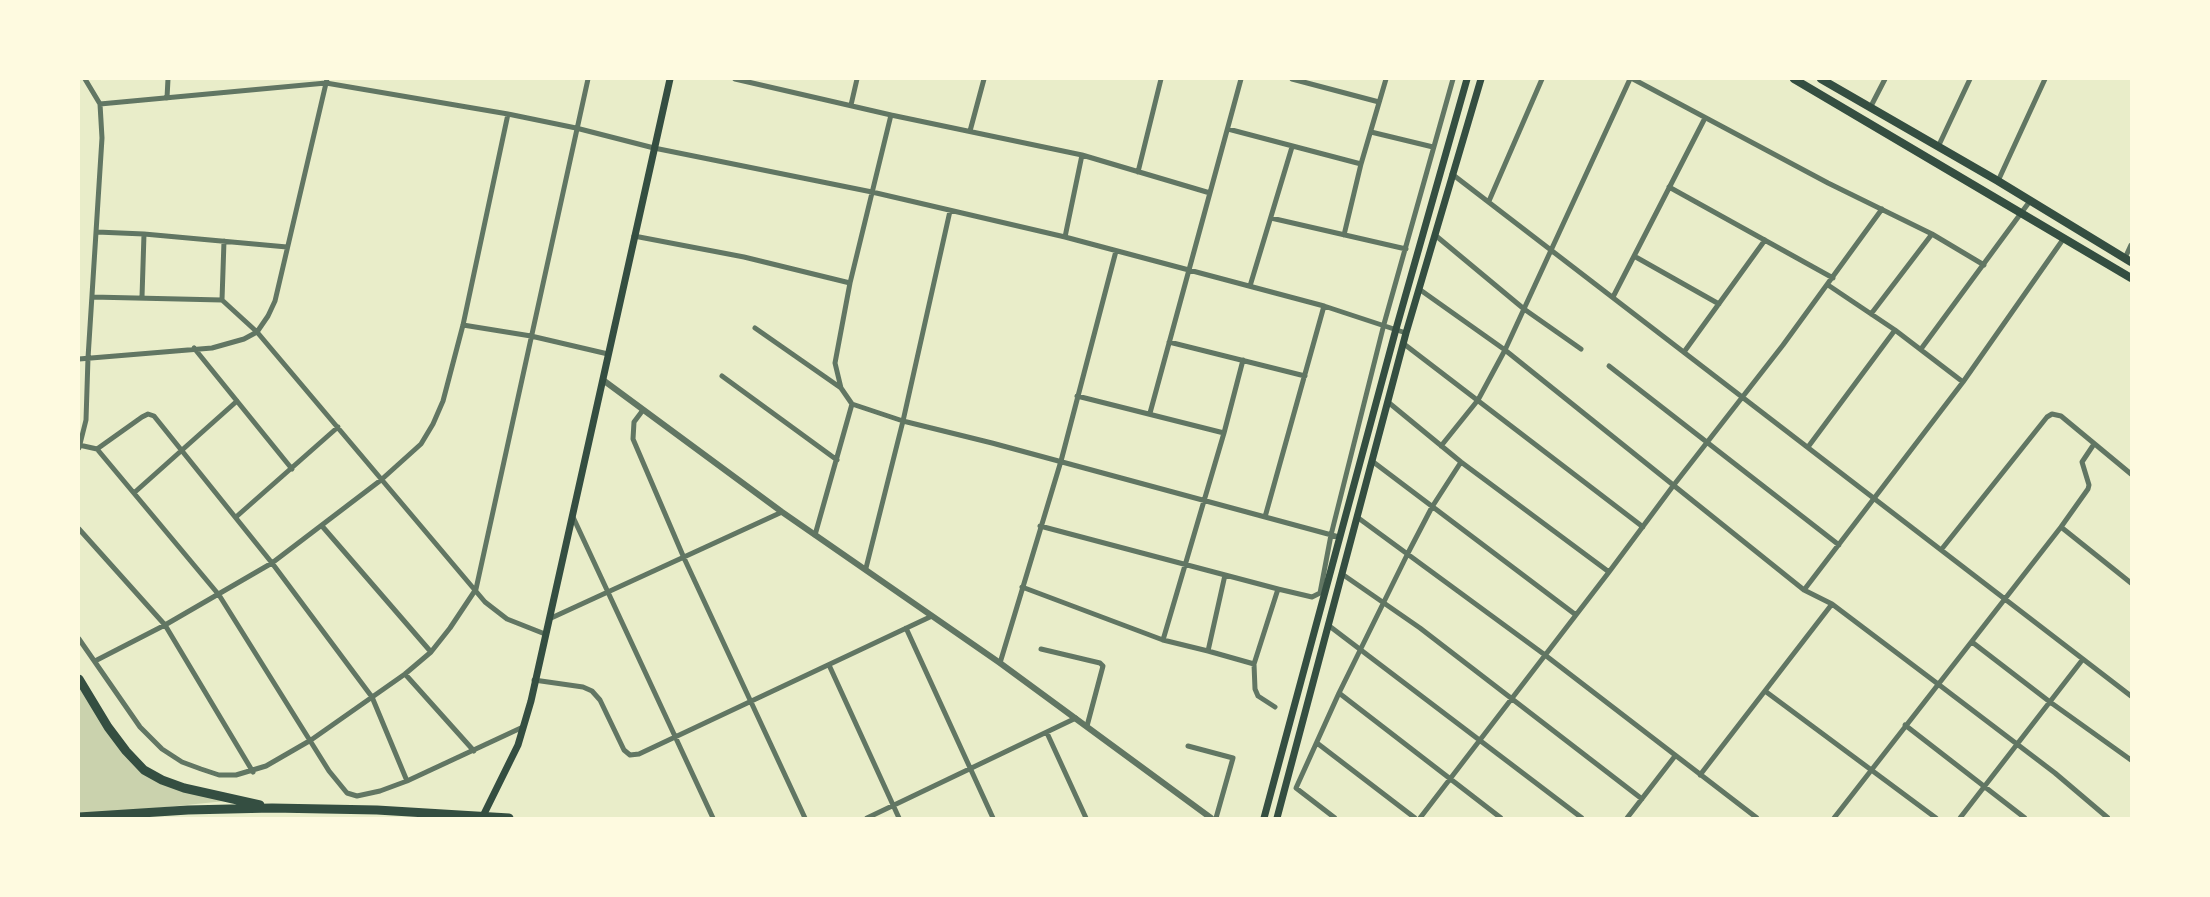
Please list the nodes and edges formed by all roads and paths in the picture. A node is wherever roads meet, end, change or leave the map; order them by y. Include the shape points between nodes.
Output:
1 (85, 79) edge
2 (167, 79) edge
3 (588, 79) edge
4 (670, 79) edge
5 (735, 79) edge
6 (770, 79) edge
7 (857, 79) edge
8 (984, 79) edge
9 (1161, 79) edge
10 (1241, 79) edge
11 (1292, 79) edge
12 (1386, 79) edge
13 (1453, 79) edge
14 (1467, 79) edge
15 (1481, 79) edge
16 (1542, 79) edge
17 (1632, 79) edge
18 (1794, 79) edge
19 (1821, 79) edge
20 (1885, 79) edge
21 (1970, 79) edge
22 (2045, 79) edge
23 (1306, 80) edge
24 (327, 81) edge
25 (768, 87) junction
26 (167, 98) junction
27 (1379, 102) junction
28 (100, 104) junction
29 (851, 106) junction
30 (1870, 108) junction
31 (508, 114) junction
32 (891, 115) junction
33 (1705, 118) junction
34 (576, 128) junction
35 (1228, 129) junction
36 (970, 131) junction
37 (1371, 132) junction
38 (1292, 147) junction
39 (1433, 147) junction
40 (654, 148) junction
41 (1938, 148) junction
42 (1082, 155) junction
43 (1361, 164) junction
44 (1138, 172) junction
45 (1452, 174) junction
46 (1998, 181) junction
47 (1669, 187) junction
48 (872, 192) junction
49 (1210, 193) junction
50 (1489, 201) junction
51 (2030, 201) junction
52 (1882, 209) junction
53 (950, 211) junction
54 (2022, 214) junction
55 (1271, 218) junction
56 (97, 232) junction
57 (144, 234) junction
58 (1435, 234) junction
59 (1932, 234) junction
60 (1344, 235) junction
61 (634, 236) junction
62 (1065, 237) junction
63 (2064, 238) junction
64 (1765, 240) junction
65 (224, 241) junction
66 (2131, 245) edge
67 (287, 247) junction
68 (1406, 249) junction
69 (1116, 251) junction
70 (1551, 251) junction
71 (1634, 256) junction
72 (2128, 260) edge
73 (1984, 265) junction
74 (1189, 269) junction
75 (1833, 278) junction
76 (2131, 278) edge
77 (850, 283) junction
78 (1828, 285) junction
79 (1251, 286) junction
80 (1419, 289) junction
81 (92, 297) junction
82 (142, 297) junction
83 (1613, 297) junction
84 (222, 300) junction
85 (1719, 304) junction
86 (1324, 306) junction
87 (1524, 309) junction
88 (1871, 314) junction
89 (1384, 324) junction
90 (463, 325) junction
91 (755, 328) dead end
92 (1396, 329) junction
93 (1895, 330) junction
94 (257, 331) junction
95 (1406, 333) junction
96 (531, 336) junction
97 (1169, 342) junction
98 (1404, 344) junction
99 (194, 348) junction
100 (1581, 349) dead end
101 (1921, 349) junction
102 (1505, 350) junction
103 (1684, 352) junction
104 (608, 354) junction
105 (88, 358) junction
106 (79, 359) edge
107 (1244, 360) junction
108 (1609, 366) dead end
109 (722, 376) dead end
110 (1304, 376) junction
111 (603, 380) junction
112 (1964, 382) junction
113 (841, 387) junction
114 (1077, 396) junction
115 (1742, 397) junction
116 (1478, 400) junction
117 (237, 401) junction
118 (1388, 402) junction
119 (852, 404) junction
120 (643, 410) junction
121 (1150, 413) junction
122 (903, 421) junction
123 (338, 427) junction
124 (1224, 433) junction
125 (1706, 443) junction
126 (2094, 444) junction
127 (79, 446) edge
128 (1441, 446) junction
129 (1808, 447) junction
130 (97, 450) junction
131 (181, 450) junction
132 (837, 460) junction
133 (1061, 461) junction
134 (1372, 461) junction
135 (1461, 462) junction
136 (292, 469) junction
137 (2131, 474) edge
138 (381, 480) junction
139 (1673, 486) junction
140 (135, 492) junction
141 (1205, 499) junction
142 (1874, 499) junction
143 (1432, 507) junction
144 (782, 512) junction
145 (572, 515) junction
146 (236, 517) junction
147 (1265, 517) junction
148 (1357, 517) junction
149 (322, 526) junction
150 (1040, 526) junction
151 (1643, 527) junction
152 (2061, 527) junction
153 (79, 529) edge
154 (815, 536) junction
155 (1335, 536) junction
156 (1839, 545) junction
157 (1941, 551) junction
158 (1408, 553) junction
159 (684, 558) junction
160 (272, 563) junction
161 (1184, 565) junction
162 (866, 568) junction
163 (1609, 572) junction
164 (1226, 575) junction
165 (1342, 575) junction
166 (2131, 583) edge
167 (1022, 587) junction
168 (476, 589) junction
169 (1278, 589) junction
170 (1804, 590) junction
171 (608, 593) junction
172 (219, 595) junction
173 (2005, 599) junction
174 (1385, 602) junction
175 (1832, 604) junction
176 (1576, 615) junction
177 (932, 616) junction
178 (549, 620) junction
179 (165, 625) junction
180 (1328, 625) junction
181 (906, 628) junction
182 (545, 634) junction
183 (79, 639) edge
184 (1163, 640) junction
185 (1972, 642) junction
186 (1041, 649) dead end
187 (1361, 650) junction
188 (1208, 651) junction
189 (431, 652) junction
190 (1545, 655) junction
191 (2083, 659) junction
192 (95, 661) junction
193 (1000, 663) junction
194 (1254, 664) junction
195 (829, 665) junction
196 (405, 674) junction
197 (79, 679) edge
198 (534, 680) junction
199 (1938, 684) junction
200 (1765, 691) junction
201 (1339, 693) junction
202 (372, 696) junction
203 (2131, 696) edge
204 (1512, 697) junction
205 (750, 699) junction
206 (2050, 702) junction
207 (1275, 707) dead end
208 (1292, 709) junction
209 (1304, 712) junction
210 (1076, 718) junction
211 (1087, 726) junction
212 (1905, 726) junction
213 (523, 727) junction
214 (1047, 733) junction
215 (674, 736) junction
216 (311, 740) junction
217 (1479, 741) junction
218 (1317, 743) junction
219 (2017, 744) junction
220 (1188, 746) dead end
221 (474, 751) junction
222 (1675, 756) junction
223 (2131, 760) edge
224 (971, 769) junction
225 (1872, 769) junction
226 (253, 772) junction
227 (1700, 775) junction
228 (1449, 779) junction
229 (407, 781) junction
230 (1985, 787) junction
231 (1642, 799) junction
232 (893, 806) junction
233 (272, 808) junction
234 (1836, 816) edge
235 (79, 817) edge
236 (502, 817) edge
237 (482, 818) edge
238 (509, 818) edge
239 (713, 818) edge
240 (805, 818) edge
241 (867, 818) edge
242 (899, 818) edge
243 (993, 818) edge
244 (1086, 818) edge
245 (1210, 818) edge
246 (1264, 818) edge
247 (1277, 818) edge
248 (1335, 818) edge
249 (1418, 818) edge
250 (1501, 818) edge
251 (1582, 818) edge
252 (1627, 818) edge
253 (1757, 818) edge
254 (1844, 818) edge
255 (1936, 818) edge
256 (1960, 818) edge
257 (2025, 818) edge
258 (2108, 818) edge

1 - 28 street
2 - 26 street
3 - 34 street
4 - 40 main road
5 - 25 street
6 - 25 street
7 - 29 street
8 - 36 street
9 - 44 street
10 - 35 street
11 - 23 street
12 - 27 street
13 - 39 street
14 - 92 main road
15 - 45 main road
16 - 50 street
17 - 33 street
17 - 70 street
18 - 54 main road
19 - 30 main road
20 - 30 street
21 - 41 street
22 - 46 street
23 - 27 street
24 - 26 street
24 - 31 street
24 - 67 street
25 - 29 street
26 - 28 street
27 - 37 street
28 - 56 street
29 - 32 street
30 - 41 main road
31 - 34 street
31 - 90 street
32 - 36 street
32 - 48 street
33 - 47 street
33 - 52 street
34 - 40 street
34 - 96 street
35 - 38 street
35 - 49 street
36 - 42 street
37 - 39 street
37 - 43 street
38 - 43 street
38 - 55 street
39 - 68 street
40 - 48 street
40 - 61 main road
41 - 46 main road
42 - 44 street
42 - 62 street
43 - 60 street
44 - 49 street
45 - 50 street
45 - 58 main road
46 - 51 main road
47 - 64 street
47 - 71 street
48 - 53 street
48 - 77 street
49 - 74 street
50 - 70 street
51 - 54 street
51 - 72 main road
52 - 59 street
52 - 75 street
53 - 62 street
53 - 122 street
54 - 63 main road
54 - 73 street
55 - 60 street
55 - 79 street
56 - 57 street
56 - 81 street
57 - 65 street
57 - 82 street
58 - 80 main road
58 - 87 street
59 - 73 street
59 - 88 street
60 - 68 street
61 - 77 street
61 - 104 main road
62 - 69 street
63 - 76 main road
63 - 112 street
64 - 75 street
64 - 85 street
65 - 67 street
65 - 84 street
66 - 72 street
67 - 94 street via 275,301
68 - 89 street
69 - 74 street
69 - 114 street
70 - 83 street
70 - 87 street
71 - 83 street
71 - 85 street
73 - 101 street
74 - 79 street
74 - 97 street
75 - 78 street
77 - 113 street via 835,363
78 - 88 street
78 - 115 street
79 - 86 street
80 - 95 main road
80 - 102 street
81 - 82 street
81 - 105 street
82 - 84 street
83 - 103 street
84 - 94 street
85 - 103 street
86 - 89 street
86 - 110 street
87 - 100 street
87 - 102 street
88 - 93 street
89 - 92 street
89 - 155 street
90 - 96 street
90 - 138 street via 433,424 421,444
91 - 113 street
92 - 95 street
92 - 155 main road
93 - 101 street
93 - 129 street
94 - 99 street via 229,344
94 - 123 street
95 - 98 main road
96 - 104 street
96 - 168 street
97 - 107 street
97 - 121 street
98 - 116 street
98 - 118 main road
99 - 105 street
99 - 117 street
101 - 112 street
102 - 116 street
102 - 139 street
103 - 115 street
104 - 111 main road
105 - 106 street
105 - 127 street via 86,420
107 - 110 street
107 - 124 street
108 - 125 street
109 - 132 street
110 - 147 street
111 - 120 street
111 - 145 main road
112 - 142 street
113 - 119 street
114 - 121 street
114 - 133 street
115 - 125 street
115 - 129 street
116 - 128 street
116 - 151 street
117 - 131 street
117 - 136 street
118 - 128 street
118 - 134 main road
119 - 122 street
119 - 132 street
120 - 144 street
120 - 159 street via 634,422 633,439
121 - 124 street
122 - 133 street
122 - 162 street
123 - 136 street
123 - 138 street
124 - 141 street
125 - 139 street
125 - 156 street
126 - 137 street
126 - 152 street via 2082,462 2088,489
126 - 157 street via 2061,416 2047,417
127 - 130 street
128 - 135 street
129 - 142 street
130 - 131 street via 148,414 155,416
130 - 140 street
131 - 140 street
131 - 146 street
132 - 154 street
133 - 141 street
133 - 150 street
134 - 143 street
134 - 148 main road
135 - 143 street
135 - 163 street
136 - 146 street
138 - 149 street
138 - 168 street
139 - 151 street
139 - 170 street
140 - 172 street
141 - 147 street
141 - 161 street
142 - 156 street
142 - 157 street
143 - 158 street
143 - 176 street
144 - 154 street
144 - 159 street
145 - 171 street
145 - 178 main road
146 - 160 street
147 - 155 street
148 - 158 street
148 - 165 main road
149 - 160 street
149 - 189 street
150 - 161 street
150 - 167 street
151 - 163 street
152 - 166 street
152 - 173 street
153 - 179 street
154 - 162 street
155 - 169 street via 1320,593 1312,597
155 - 208 main road
156 - 170 street
157 - 173 street
158 - 174 street
158 - 190 street
159 - 171 street
159 - 205 street
160 - 172 street
160 - 202 street
161 - 164 street
161 - 184 street
162 - 177 street
163 - 176 street
164 - 169 street
164 - 188 street
165 - 174 street
165 - 180 main road
167 - 184 street
167 - 193 street
168 - 182 street via 497,612
168 - 189 street
169 - 194 street
170 - 175 street
171 - 178 street
171 - 215 street
172 - 179 street
172 - 216 street
173 - 185 street
173 - 191 street
174 - 187 street
174 - 204 street
175 - 199 street
175 - 200 street
176 - 190 street
177 - 181 street
177 - 193 street
178 - 182 main road
179 - 192 street
179 - 226 street
180 - 187 street
180 - 209 main road
181 - 195 street
181 - 224 street
182 - 198 main road
183 - 192 street
184 - 188 street
185 - 199 street
185 - 206 street
186 - 211 street via 1103,666
187 - 201 street
187 - 217 street
188 - 194 street
189 - 196 street
190 - 204 street
190 - 222 street
191 - 203 street
191 - 206 street
192 - 226 street via 139,727 170,755 219,775
193 - 210 street
194 - 207 street via 1258,696
195 - 205 street
195 - 232 street
196 - 202 street
196 - 221 street
197 - 233 highway via 108,727 144,770 184,788
198 - 213 main road
198 - 215 street via 592,691 629,755
199 - 212 street
199 - 219 street
200 - 225 street
200 - 227 street
201 - 218 street
201 - 228 street
202 - 216 street
202 - 229 street
204 - 217 street
204 - 231 street
205 - 215 street
205 - 240 street
206 - 219 street
206 - 223 street
208 - 209 main road
208 - 246 main road
209 - 247 main road
210 - 211 street
210 - 214 street
211 - 245 street
212 - 225 street
212 - 230 street
213 - 221 street
213 - 237 main road
214 - 224 street
214 - 244 street
215 - 239 street
216 - 226 street
216 - 229 street via 337,782 351,794 367,795
217 - 228 street
217 - 251 street
218 - 248 street via 1296,788
218 - 249 street
219 - 230 street
219 - 258 street
220 - 245 street via 1233,758
221 - 229 street
222 - 227 street
222 - 231 street
224 - 232 street
224 - 243 street
225 - 234 street
225 - 255 street
227 - 253 street
228 - 249 street
228 - 250 street
230 - 256 street
230 - 257 street
231 - 252 street
232 - 241 street
232 - 242 street
233 - 235 highway
233 - 236 highway
234 - 254 street
236 - 238 highway

